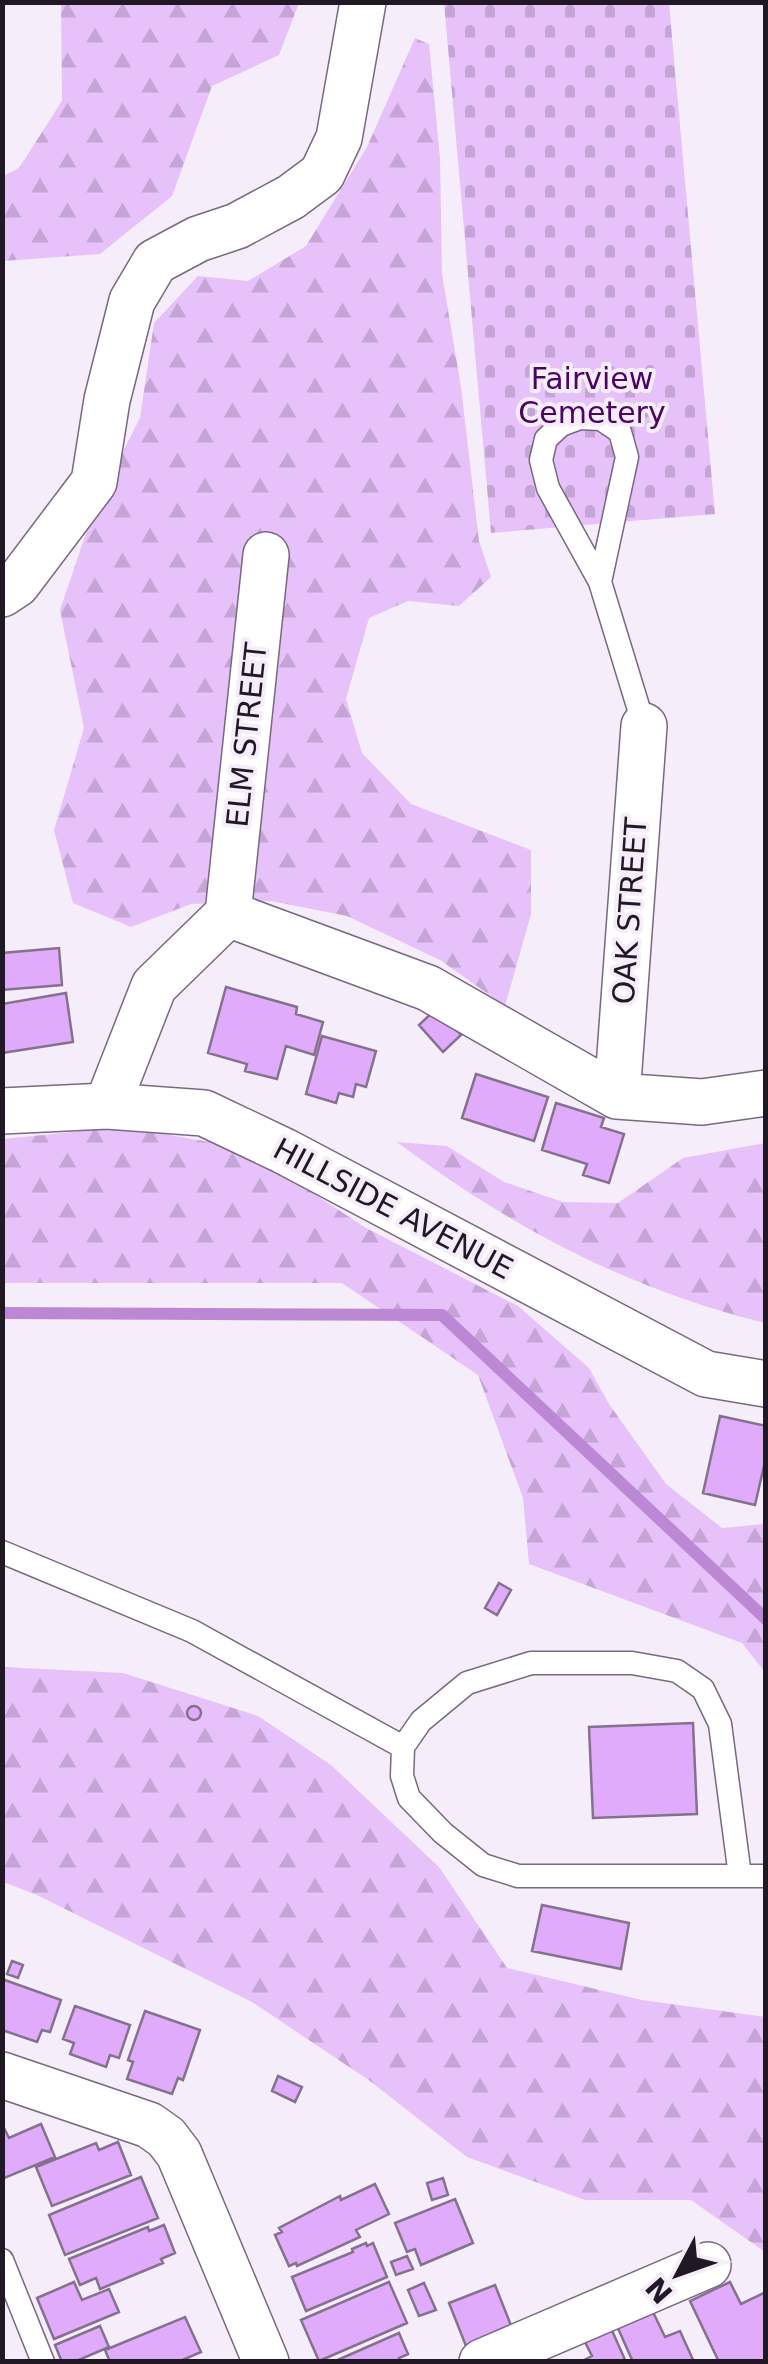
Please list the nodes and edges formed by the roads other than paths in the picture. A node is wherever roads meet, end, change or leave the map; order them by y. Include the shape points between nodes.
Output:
1 (363, 2) edge
2 (266, 555) dead end
3 (600, 582) junction
4 (2, 594) edge
5 (644, 726) joint
6 (228, 914) junction
7 (766, 1093) edge
8 (617, 1096) junction
9 (108, 1106) junction
10 (2, 1112) edge
11 (766, 1384) edge
12 (2, 1552) edge
13 (403, 1747) junction
14 (740, 1876) junction
15 (766, 1876) edge
16 (2, 2074) edge
17 (2, 2260) edge
18 (708, 2265) dead end
19 (43, 2362) edge
20 (266, 2362) edge
21 (482, 2362) edge

1 - 4 street via 339,138 322,174 237,226 155,262 132,300 94,482 17,584
2 - 6 street, ELM STREET
3 - 3 lane via 548,488 540,460 560,424 580,418 601,419 620,432 626,457
3 - 5 lane
5 - 8 street, OAK STREET
6 - 8 street via 428,988
6 - 9 street via 154,986
7 - 8 street via 702,1102
9 - 10 street, HILLSIDE AVENUE
9 - 11 street, HILLSIDE AVENUE via 204,1113 706,1374
12 - 13 lane via 192,1631
13 - 14 lane via 409,1798 483,1865 518,1876
13 - 14 lane via 421,1721 467,1682 531,1662 632,1663 677,1672 703,1689 720,1724
14 - 15 lane
16 - 20 street via 149,2125 166,2137
17 - 19 lane
18 - 21 street

